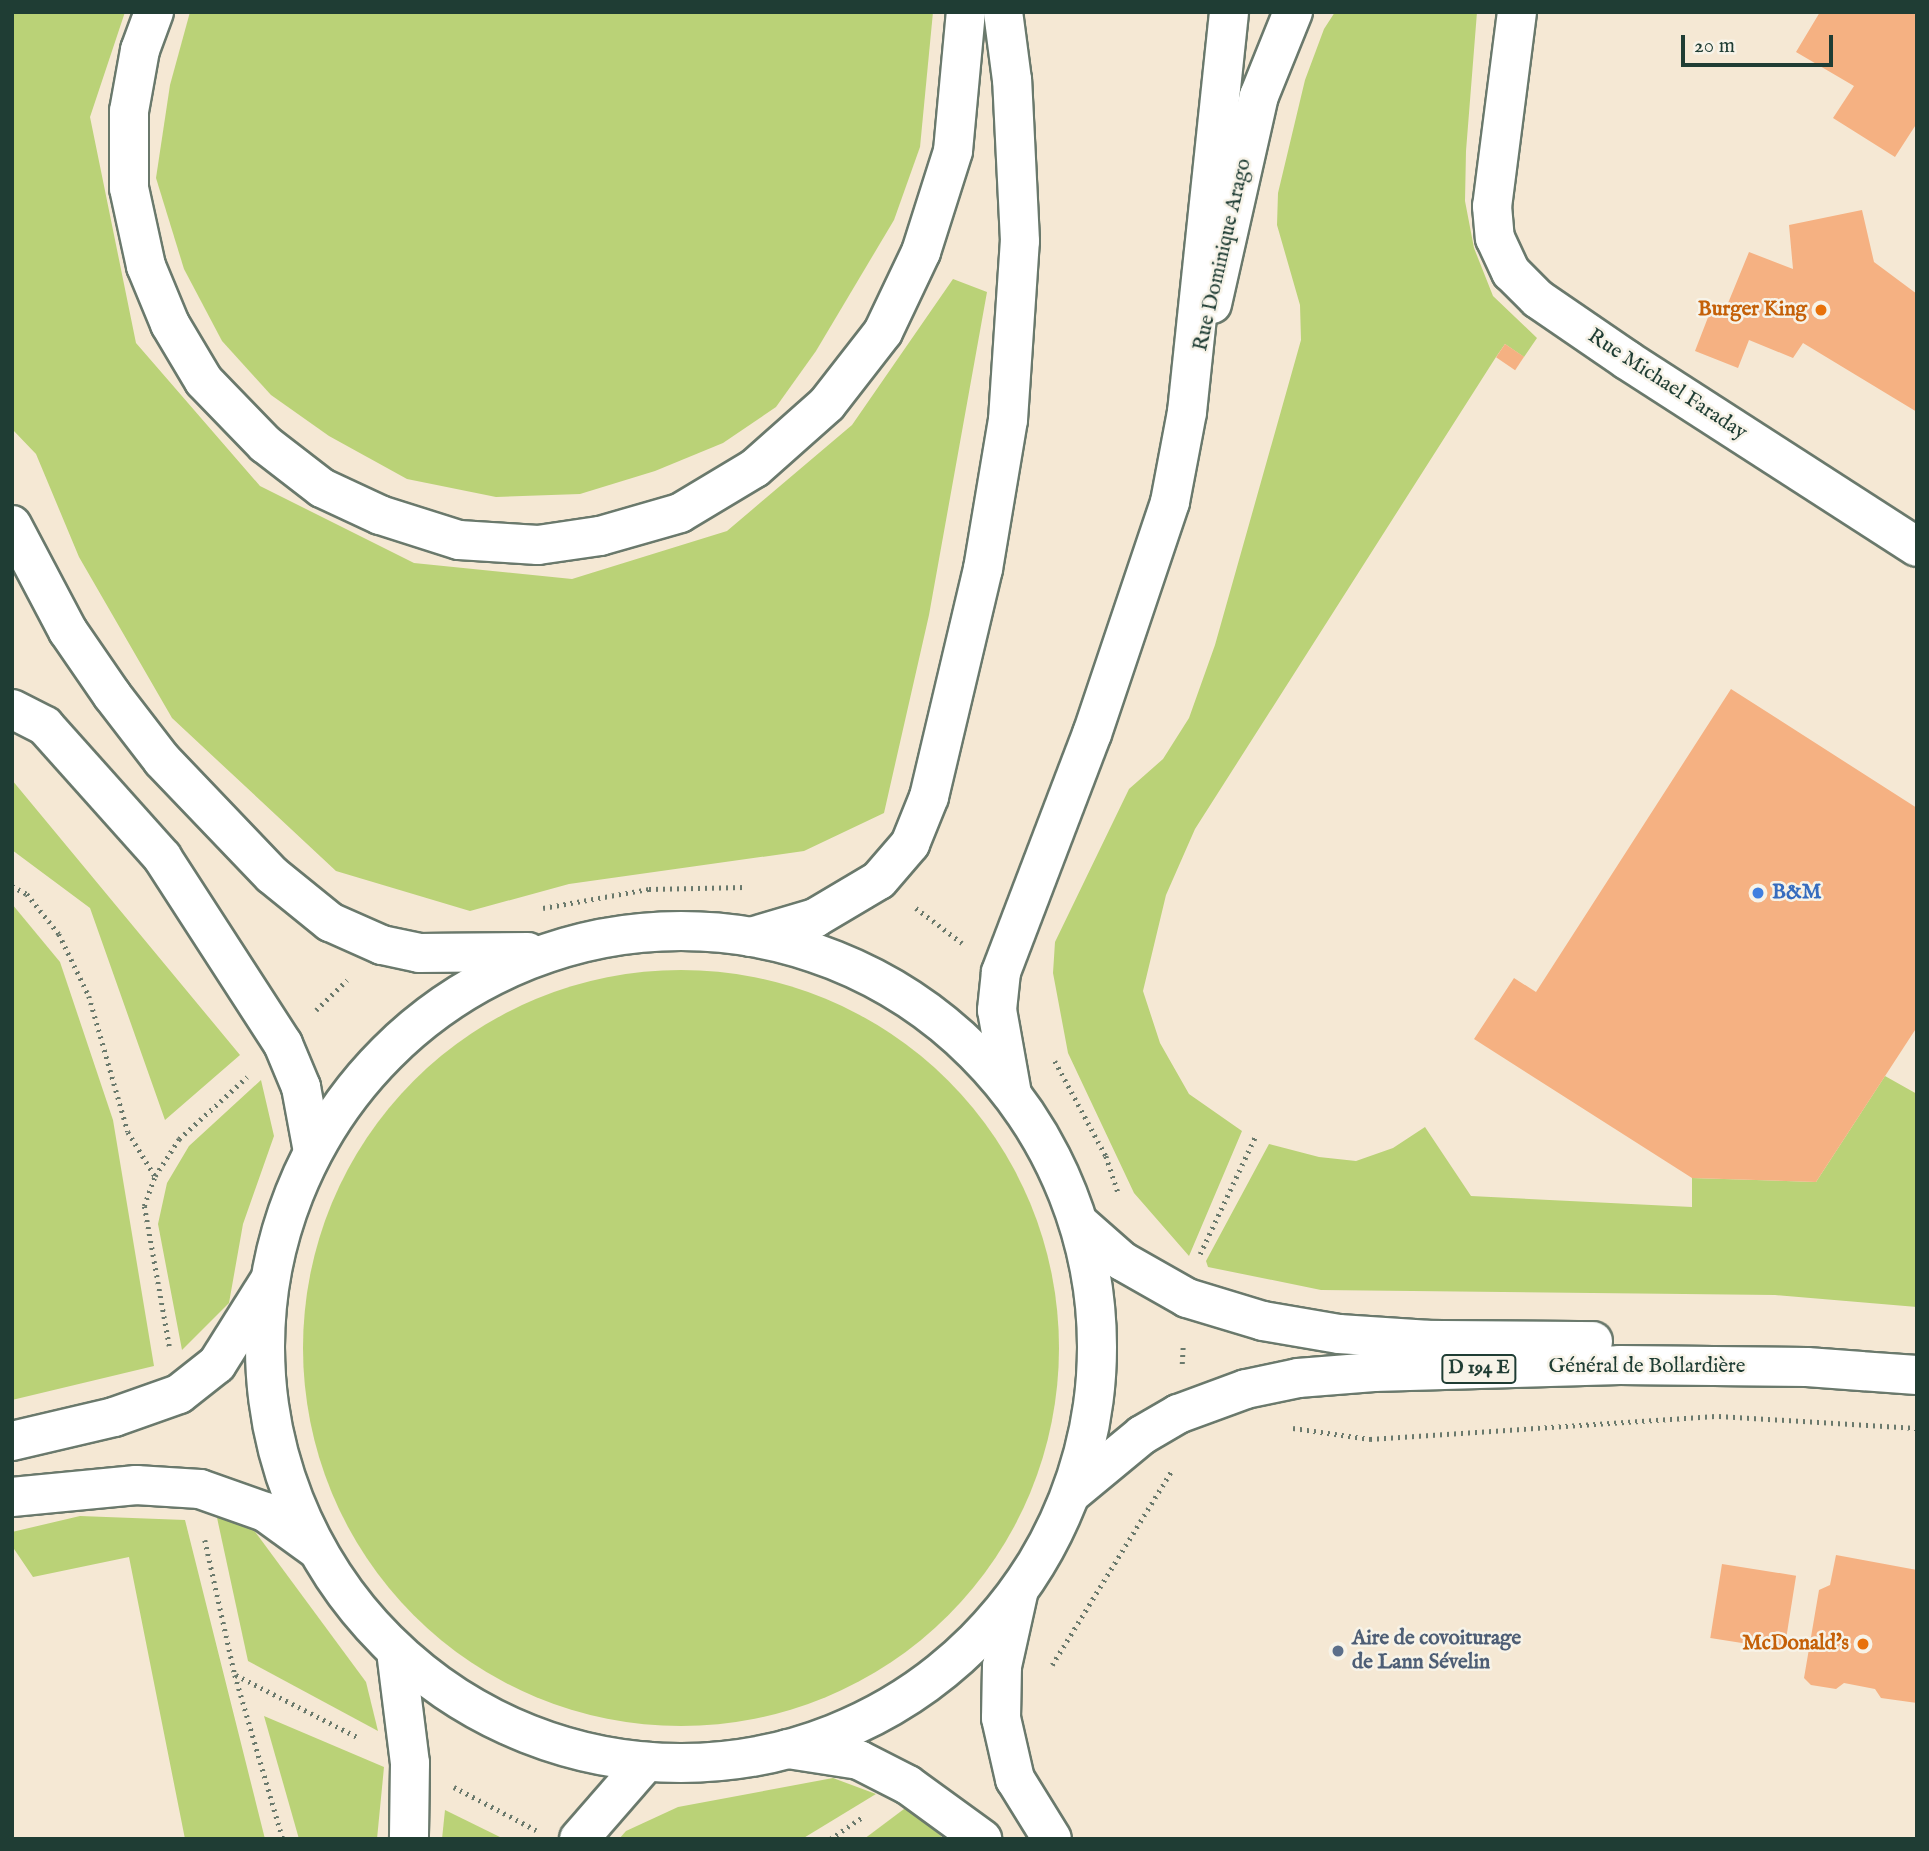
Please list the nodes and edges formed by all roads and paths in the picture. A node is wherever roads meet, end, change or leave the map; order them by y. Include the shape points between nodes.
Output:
1 (153, 12) edge
2 (966, 12) edge
3 (1003, 12) edge
4 (1229, 12) edge
5 (1293, 12) edge
6 (1492, 12) edge
7 (1517, 12) edge
8 (1496, 172) junction
9 (1187, 412) junction
10 (12, 525) edge
11 (1917, 547) edge
12 (12, 709) edge
13 (879, 880) junction
14 (12, 886) edge
15 (751, 887) dead end
16 (529, 912) dead end
17 (750, 937) junction
18 (382, 945) junction
19 (561, 949) junction
20 (1001, 972) junction
21 (283, 1044) junction
22 (1052, 1055) dead end
23 (1012, 1094) junction
24 (1255, 1137) dead end
25 (313, 1152) junction
26 (1122, 1204) dead end
27 (1080, 1224) junction
28 (268, 1283) junction
29 (1187, 1298) junction
30 (1917, 1351) edge
31 (1917, 1375) edge
32 (1178, 1414) junction
33 (1289, 1427) dead end
34 (1917, 1428) edge
35 (12, 1441) edge
36 (1073, 1492) junction
37 (12, 1497) edge
38 (316, 1549) junction
39 (1018, 1594) junction
40 (396, 1651) junction
41 (1049, 1671) dead end
42 (788, 1749) junction
43 (646, 1762) junction
44 (908, 1785) junction
45 (409, 1839) edge
46 (579, 1839) edge
47 (830, 1839) edge
48 (982, 1839) edge
49 (1052, 1839) edge

1 - 2 main road via 140,50 129,111 129,188 146,266 170,324 204,381 265,444 322,488 380,515 459,540 538,545 600,536 680,513 755,468 827,404 883,332 921,252 953,151
3 - 13 main road via 1012,80 1020,241 1008,420 983,569 929,797 910,844
4 - 9 main road
5 - 9 main road, Rue Dominique Arago via 1259,96
6 - 8 main road, Rue Michael Faraday via 1490,81
7 - 8 main road, Rue Michael Faraday
8 - 11 main road, Rue Michael Faraday via 1495,238 1511,272 1538,299
9 - 20 main road, Rue Dominique Arago via 1170,502 1092,734
10 - 18 main road via 68,631 162,760 272,875 330,922
12 - 21 main road via 45,726 162,857
13 - 17 main road via 815,918
13 - 20 path
14 - 21 path via 27,894 58,934 89,996 128,1132 155,1176 179,1139
15 - 16 path via 626,892
17 - 19 main road via 687,931 623,935
17 - 23 main road via 811,952 880,982 971,1047
18 - 19 main road via 419,953 488,956
18 - 21 path
19 - 25 main road via 499,972 443,1006 392,1047 348,1096
20 - 23 main road, Rue Dominique Arago via 997,1010
21 - 25 main road via 301,1087
22 - 26 path via 1106,1156
23 - 27 main road via 1052,1156
24 - 29 path via 1188,1280
25 - 28 main road via 275,1237
27 - 29 main road, Général de Bollardière / D 194 E via 1122,1261
27 - 36 main road via 1097,1313 1094,1404
28 - 35 main road via 217,1364 179,1394 114,1417
28 - 38 main road via 267,1399 284,1477
29 - 30 main road, Général de Bollardière / D 194 E via 1263,1321 1339,1334
29 - 32 path
31 - 32 main road, Général de Bollardière / D 194 E via 1807,1367 1620,1365 1374,1372 1298,1378 1246,1389
32 - 36 main road, Général de Bollardière / D 194 E via 1132,1443
32 - 41 path via 1169,1481
33 - 34 path via 1317,1435 1370,1438 1719,1416
36 - 39 main road via 1049,1544
37 - 38 main road via 136,1485 200,1489 265,1512
38 - 40 main road via 352,1604
39 - 42 main road via 923,1689 876,1716
39 - 49 main road via 1002,1666 1001,1718 1014,1779
40 - 43 main road via 470,1707 555,1744
40 - 45 main road via 410,1763
42 - 43 main road via 718,1762
42 - 44 main road via 859,1760
43 - 46 main road
44 - 47 path
44 - 48 main road

